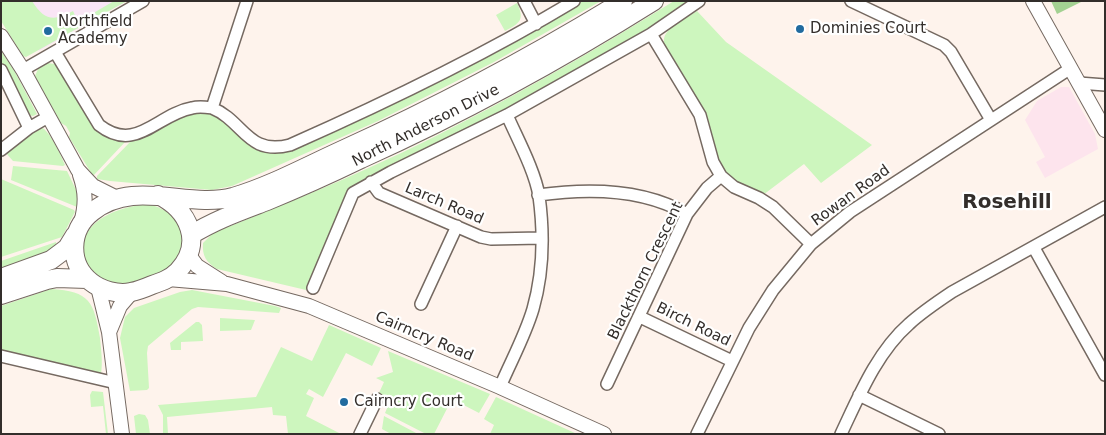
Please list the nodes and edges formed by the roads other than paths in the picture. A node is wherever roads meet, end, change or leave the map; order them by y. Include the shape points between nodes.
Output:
1 (143, 1) edge
2 (247, 1) edge
3 (524, 1) edge
4 (574, 1) edge
5 (624, 1) edge
6 (654, 1) edge
7 (699, 1) edge
8 (850, 1) edge
9 (1033, 1) edge
10 (536, 24) junction
11 (651, 34) junction
12 (1, 36) edge
13 (55, 52) junction
14 (1071, 68) junction
15 (1, 70) edge
16 (23, 70) junction
17 (1079, 83) junction
18 (1105, 85) edge
19 (212, 108) junction
20 (507, 115) junction
21 (48, 117) junction
22 (991, 120) junction
23 (29, 128) junction
24 (1105, 130) edge
25 (1, 150) edge
26 (78, 170) junction
27 (721, 176) junction
28 (371, 182) junction
29 (158, 195) junction
30 (538, 195) junction
31 (119, 198) junction
32 (1105, 207) edge
33 (687, 214) junction
34 (456, 226) junction
35 (78, 228) junction
36 (191, 234) junction
37 (541, 238) junction
38 (811, 244) junction
39 (1034, 248) junction
40 (188, 254) junction
41 (1, 278) edge
42 (168, 279) junction
43 (92, 283) junction
44 (227, 284) junction
45 (313, 288) dead end
46 (132, 292) junction
47 (1, 295) edge
48 (421, 304) dead end
49 (640, 317) junction
50 (110, 332) junction
51 (1, 356) edge
52 (732, 361) junction
53 (1105, 375) edge
54 (116, 383) junction
55 (607, 384) dead end
56 (500, 386) junction
57 (859, 395) junction
58 (378, 399) dead end
59 (122, 434) edge
60 (360, 434) edge
61 (604, 434) edge
62 (697, 434) edge
63 (841, 434) edge
64 (939, 434) edge

1 - 13 street
2 - 19 street
3 - 10 street
4 - 10 street
5 - 29 main road, North Anderson Drive via 443,102 244,193 220,199
6 - 36 main road, North Anderson Drive via 455,113 363,158
7 - 11 street, North Anderson Drive
8 - 22 street via 944,45
9 - 14 street
10 - 19 street via 363,113 280,148 258,144 228,117
11 - 20 street, North Anderson Drive
11 - 27 street via 700,115 713,162
12 - 16 street
13 - 16 street
13 - 19 street via 99,125 118,136 138,134 191,108
14 - 17 street
14 - 22 street, Rowan Road
15 - 23 street
16 - 21 street
17 - 18 street
17 - 24 street
20 - 28 street, North Anderson Drive
20 - 30 street via 526,156
21 - 23 street
21 - 26 street
22 - 38 street, Rowan Road via 850,212
23 - 25 street
26 - 31 street via 93,186
26 - 35 street via 86,199
27 - 33 street, Blackthorn Crescent
27 - 38 street via 773,207
28 - 34 street, Larch Road via 379,193
28 - 45 street, North Anderson Drive via 353,193
29 - 31 main road
29 - 36 main road via 179,209
30 - 33 street via 572,190 604,191 640,196
30 - 37 street
31 - 35 main road via 93,211
32 - 39 street
33 - 49 street, Blackthorn Crescent
34 - 37 street, Larch Road via 491,239
34 - 48 street
35 - 41 main road via 64,252
35 - 43 main road via 74,254 78,266
36 - 40 main road
37 - 56 street via 539,286 525,332
38 - 52 street, Rowan Road via 773,290
39 - 53 street
39 - 57 street via 928,308 891,343
40 - 42 main road via 178,271
40 - 44 street, Cairncry Road via 197,266
42 - 44 street, Cairncry Road
42 - 46 main road
43 - 46 main road via 112,292
43 - 47 main road via 62,278 46,280
43 - 50 street via 103,301
44 - 56 street, Cairncry Road via 309,306
46 - 50 street via 116,312
49 - 52 street, Birch Road
49 - 55 street, Blackthorn Crescent
50 - 54 street
51 - 54 street
52 - 62 street, Rowan Road
54 - 59 street
56 - 61 street, Cairncry Road
57 - 63 street
57 - 64 street
58 - 60 street

